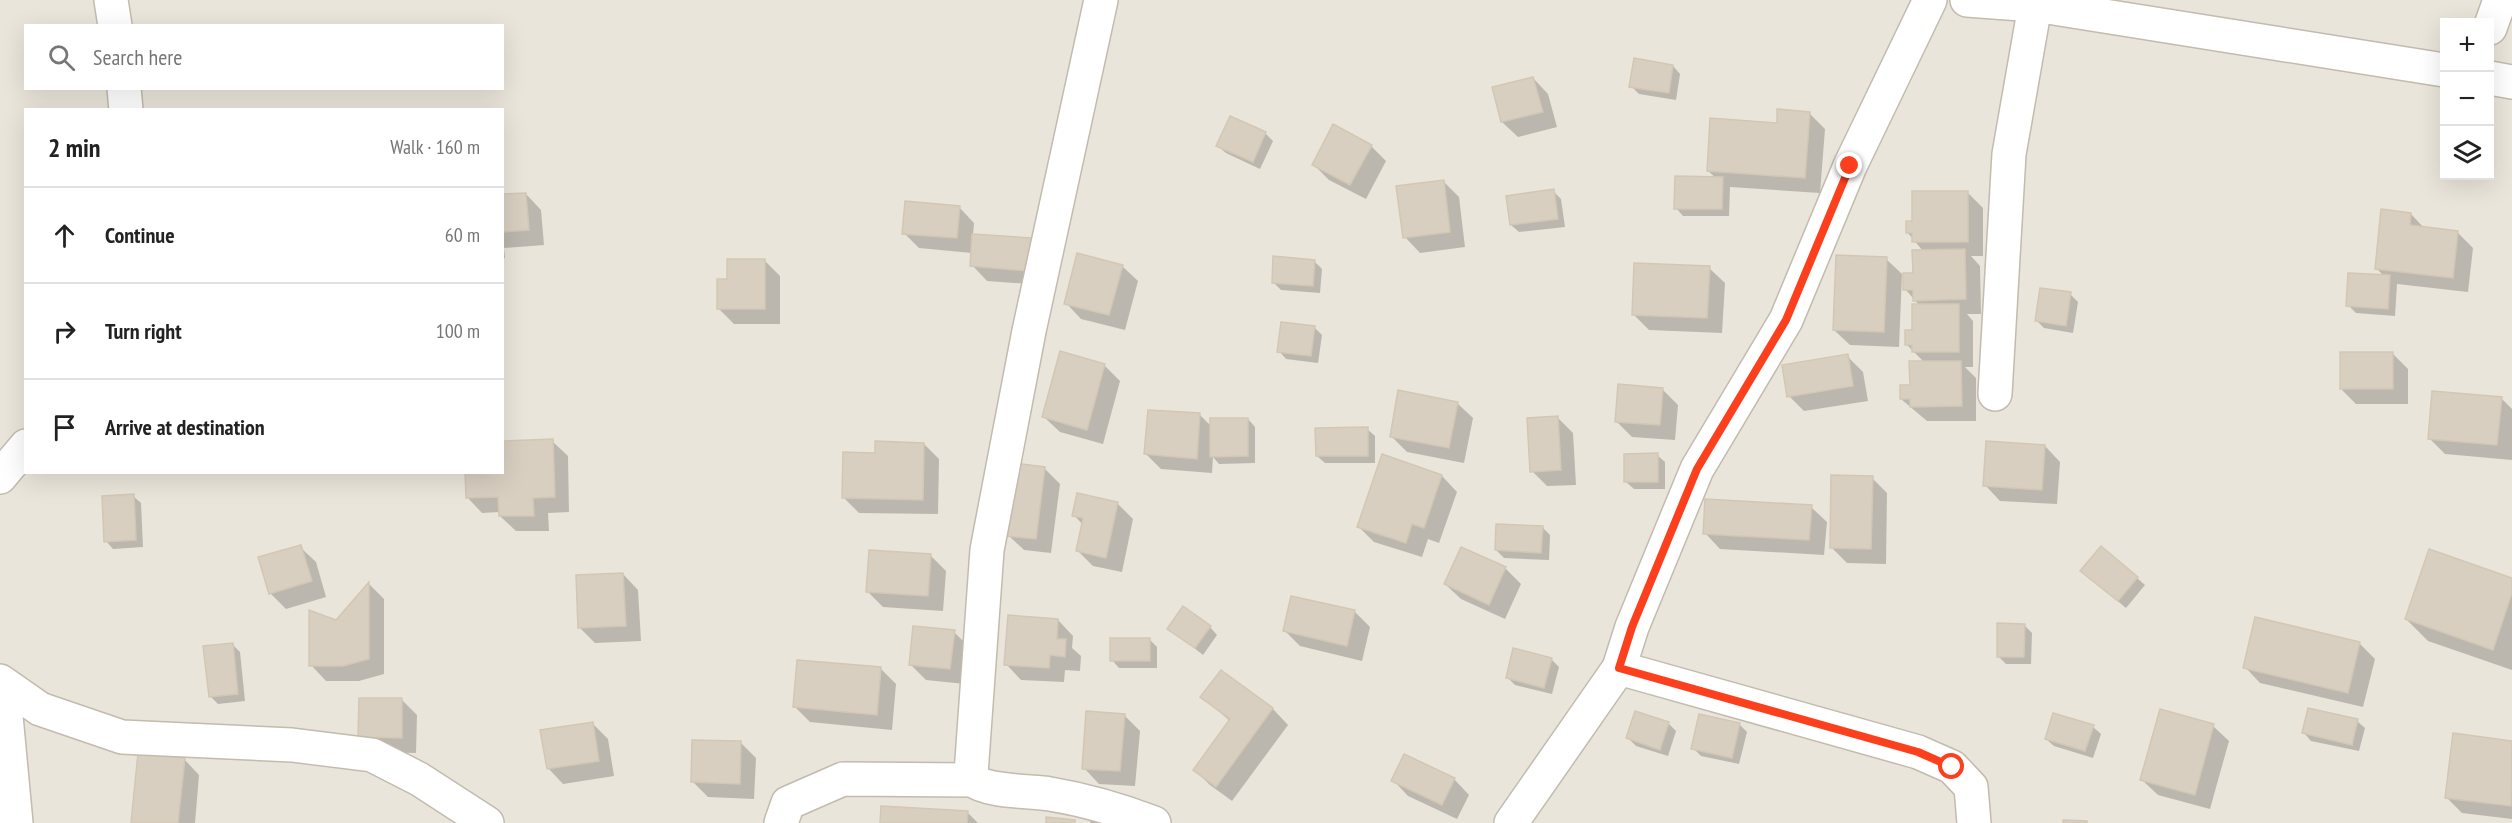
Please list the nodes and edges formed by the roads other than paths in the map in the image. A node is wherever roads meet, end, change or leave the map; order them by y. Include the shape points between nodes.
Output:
1 (111, 0) edge
2 (1101, 0) edge
3 (1930, 0) edge
4 (1967, 0) edge
5 (2500, 0) edge
6 (2036, 3) edge
7 (2494, 18) edge
8 (115, 24) edge
9 (2440, 69) edge
10 (2494, 79) edge
11 (2512, 82) edge
12 (124, 90) edge
13 (126, 108) edge
14 (1995, 394) dead end
15 (24, 448) edge
16 (0, 477) edge
17 (1619, 668) junction
18 (1, 682) edge
19 (973, 780) junction
20 (16, 823) edge
21 (487, 823) edge
22 (781, 823) edge
23 (1154, 823) edge
24 (1511, 823) edge
25 (1974, 823) edge

1 - 8 street
2 - 19 street via 1029,331 987,550
3 - 17 street via 1850,166 1786,320 1697,469
4 - 6 street
5 - 7 street
6 - 9 street
6 - 14 street via 2009,154
10 - 11 street
12 - 13 street
15 - 16 street
17 - 24 street
17 - 25 street via 1935,759 1952,767 1971,788
18 - 20 street
18 - 21 street via 40,709 122,736 292,745 372,755 419,779
19 - 22 street via 843,779 788,803
19 - 23 street via 986,786 1118,808

